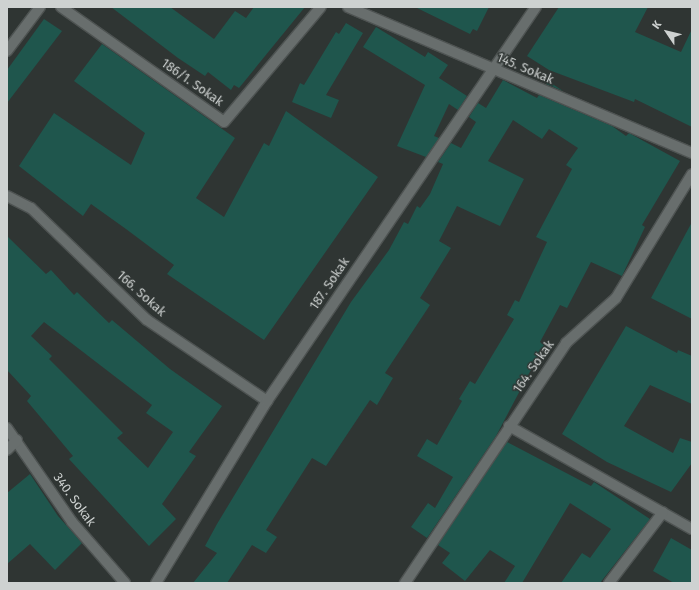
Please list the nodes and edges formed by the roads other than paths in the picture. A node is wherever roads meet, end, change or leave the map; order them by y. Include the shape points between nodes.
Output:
1 (40, 7) edge
2 (60, 7) edge
3 (322, 7) edge
4 (348, 7) edge
5 (536, 7) edge
6 (7, 51) edge
7 (491, 69) junction
8 (692, 153) edge
9 (692, 174) edge
10 (7, 196) edge
11 (267, 401) junction
12 (509, 426) junction
13 (7, 428) edge
14 (17, 440) junction
15 (7, 450) edge
16 (663, 512) junction
17 (692, 529) edge
18 (125, 583) edge
19 (156, 583) edge
20 (405, 583) edge
21 (609, 583) edge

1 - 6 street
2 - 3 street, 186/1. Sokak via 224,122
4 - 7 street, 145. Sokak
5 - 7 street, 187. Sokak
7 - 8 street, 145. Sokak
7 - 11 street, 187. Sokak
9 - 12 street, 164. Sokak via 616,298 566,343
10 - 11 street, 166. Sokak via 31,208 146,320
11 - 19 street, 187. Sokak
12 - 16 street
12 - 20 street, 164. Sokak
13 - 14 street, 340. Sokak
14 - 15 street
14 - 18 street, 340. Sokak via 72,522
16 - 17 street
16 - 21 street

